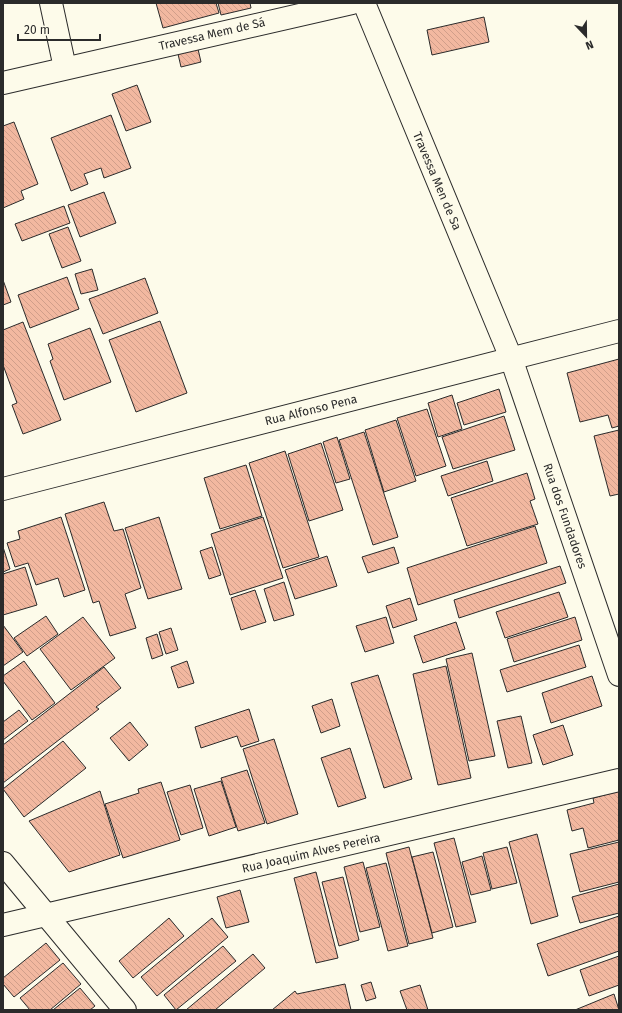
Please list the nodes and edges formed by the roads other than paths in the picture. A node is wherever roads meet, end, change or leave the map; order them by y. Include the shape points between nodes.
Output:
1 (51, 3) edge
2 (352, 3) edge
3 (364, 3) edge
4 (65, 68) junction
5 (3, 83) edge
6 (619, 331) edge
7 (511, 358) junction
8 (3, 489) edge
9 (619, 675) edge
10 (619, 780) edge
11 (3, 863) edge
12 (46, 916) junction
13 (3, 925) edge
14 (125, 1010) edge

1 - 4 street
2 - 4 street, Travessa Mem de Sá
3 - 7 street, Travessa Men de Sa
4 - 5 street, Travessa Mem de Sá
6 - 7 street, Rua Alfonso Pena
7 - 8 street, Rua Alfonso Pena
7 - 9 street, Rua dos Fundadores
10 - 12 street, Rua Joaquim Alves Pereira
11 - 12 street
12 - 13 street, Rua Joaquim Alves Pereira
12 - 14 street

